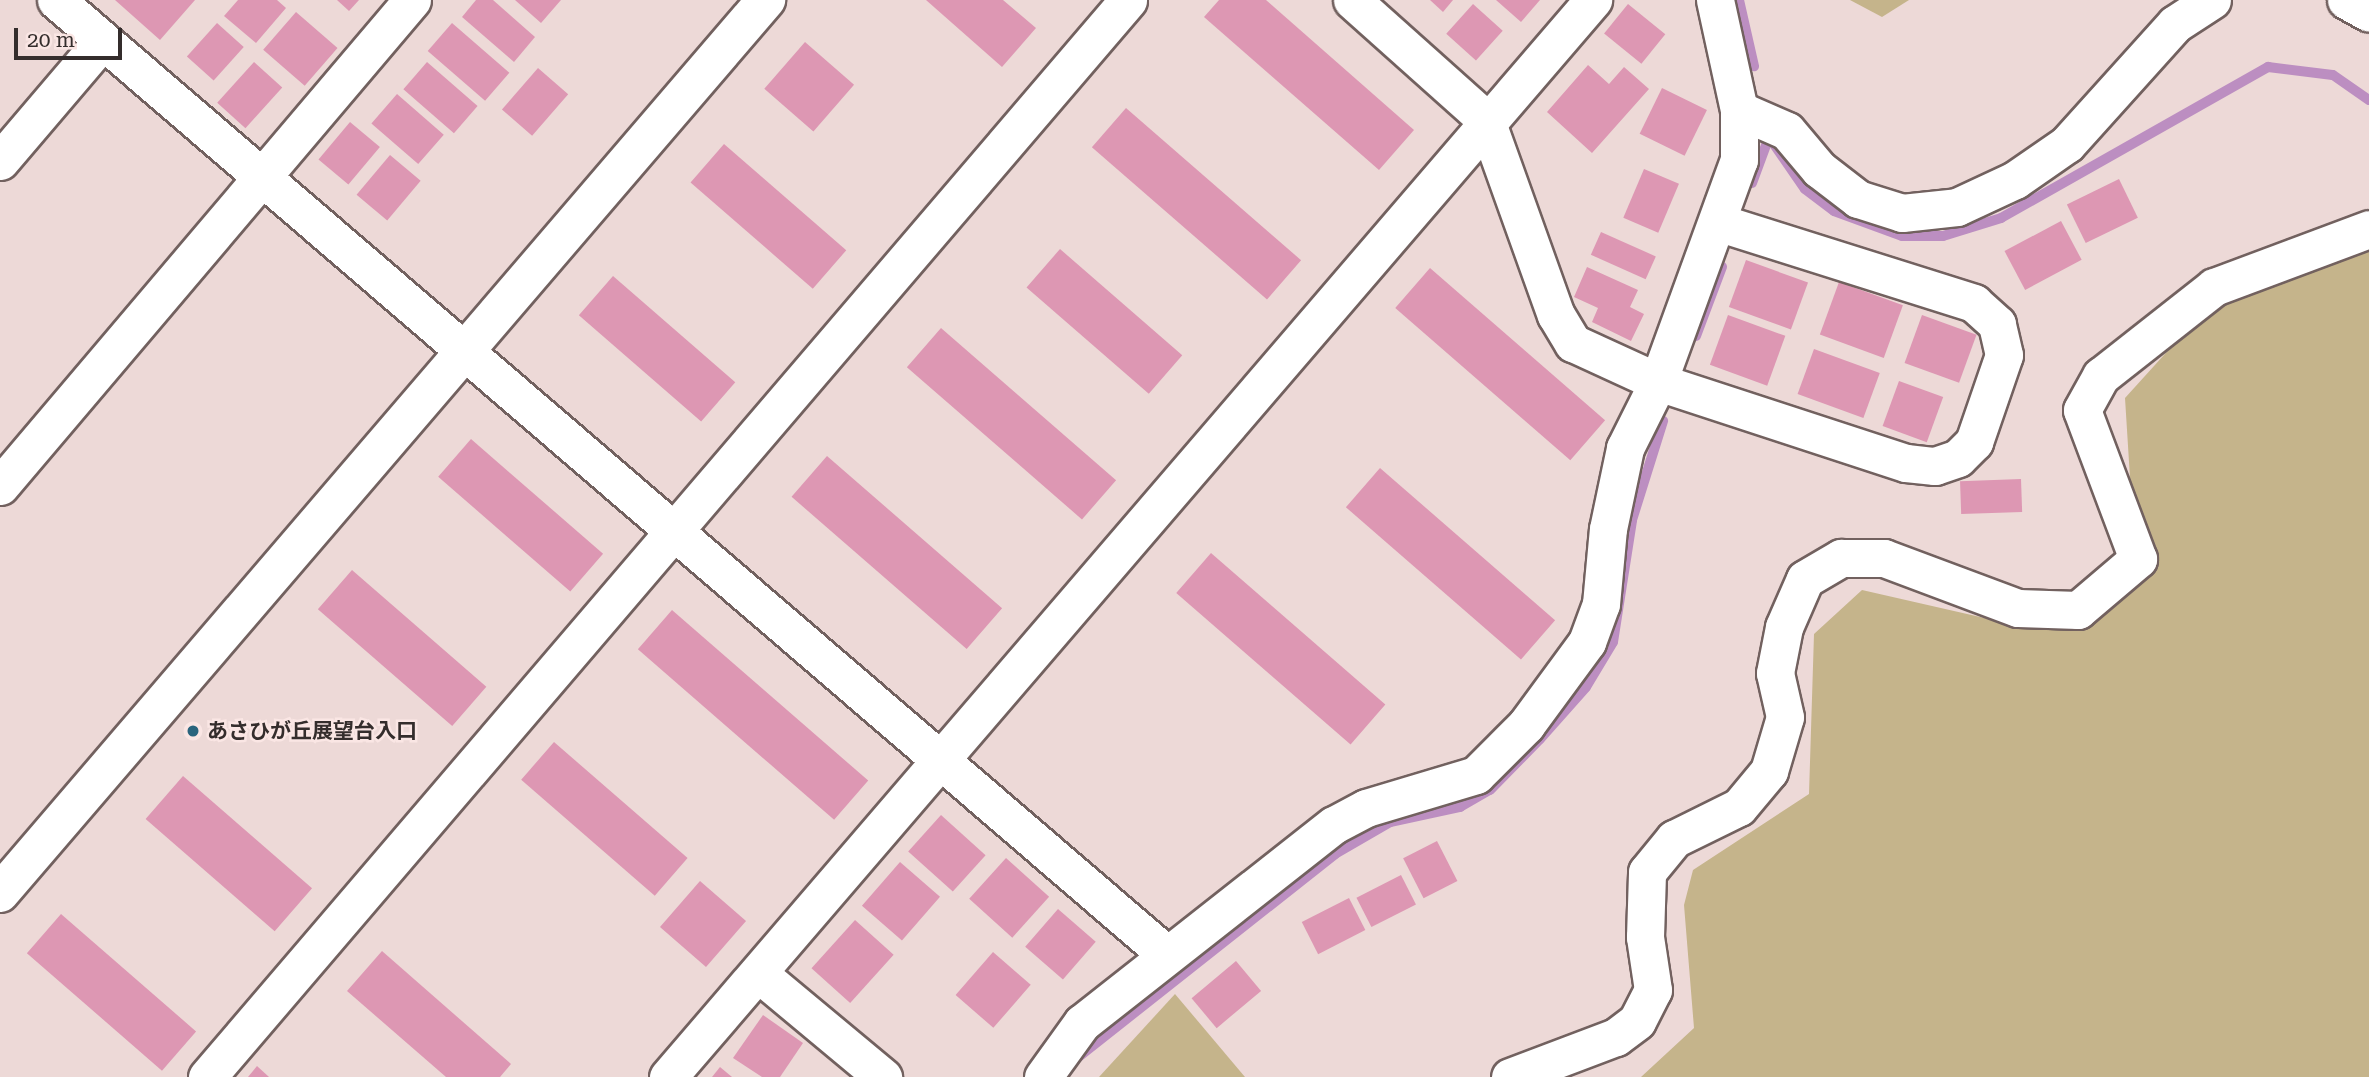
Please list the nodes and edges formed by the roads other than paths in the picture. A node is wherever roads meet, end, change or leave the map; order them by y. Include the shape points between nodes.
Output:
1 (56, 0) edge
2 (412, 0) edge
3 (766, 0) edge
4 (1128, 0) edge
5 (1352, 0) edge
6 (1593, 0) edge
7 (1715, 0) edge
8 (2212, 0) edge
9 (2346, 0) edge
10 (2369, 13) edge
11 (102, 41) junction
12 (1739, 110) junction
13 (1486, 120) junction
14 (0, 161) edge
15 (259, 178) junction
16 (1717, 222) junction
17 (2369, 229) edge
18 (465, 347) junction
19 (1658, 382) junction
20 (0, 486) edge
21 (678, 532) junction
22 (941, 760) junction
23 (0, 893) edge
24 (1167, 955) junction
25 (758, 973) junction
26 (207, 1077) edge
27 (668, 1077) edge
28 (883, 1077) edge
29 (1043, 1077) edge
30 (1510, 1077) edge

1 - 11 street
2 - 15 street
3 - 18 street
4 - 21 street
5 - 13 street
6 - 13 street
7 - 12 street
8 - 12 street via 2175,24 2067,144 2015,180 1957,207 1902,213 1858,198 1819,169 1787,131
9 - 10 street
11 - 14 street
11 - 15 street
12 - 16 street via 1739,160
13 - 19 street via 1556,315 1573,343
13 - 22 street
15 - 18 street
15 - 20 street
16 - 19 street
16 - 19 street via 1975,303 1997,324 2004,355 1996,393 1974,442 1958,458 1935,466 1906,463
17 - 30 street via 2214,287 2101,376 2082,410 2138,559 2078,610 2018,608 1884,558 1841,558 1805,579 1784,627 1775,673 1785,717 1769,771 1740,807 1674,839 1647,872 1645,937 1653,990 1637,1021 1616,1037
18 - 21 street
18 - 23 street
19 - 24 street via 1625,448 1608,528 1601,604 1587,642 1526,725 1476,775 1366,808 1334,825
21 - 22 street
21 - 26 street
22 - 24 street
22 - 25 street
24 - 29 street via 1082,1023
25 - 27 street
25 - 28 street

